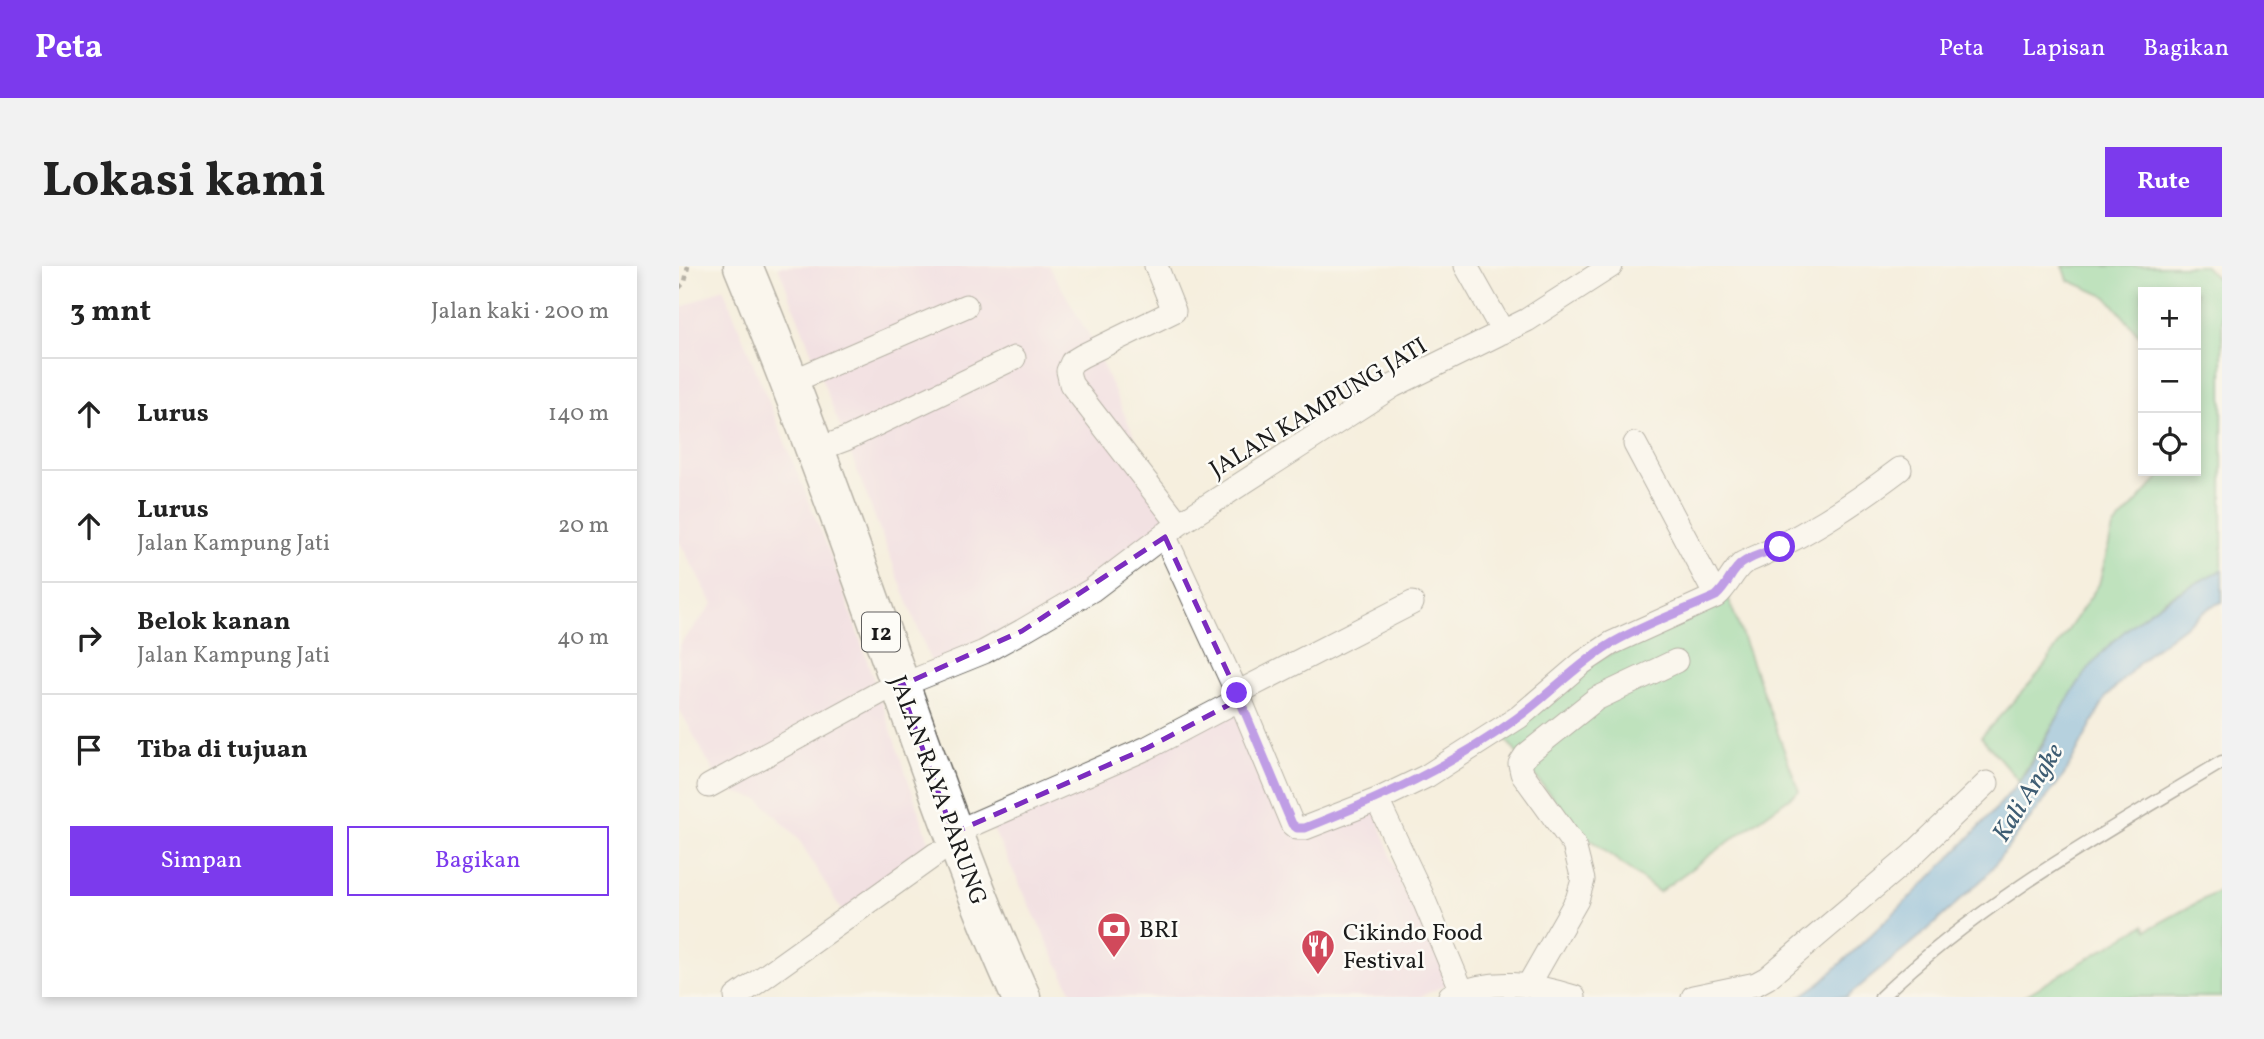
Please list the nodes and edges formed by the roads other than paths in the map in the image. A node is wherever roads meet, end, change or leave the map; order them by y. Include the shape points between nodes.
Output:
1 (720, 266) edge
2 (743, 266) edge
3 (1156, 266) edge
4 (1466, 266) edge
5 (1611, 266) edge
6 (966, 306) dead end
7 (1503, 332) junction
8 (1014, 358) dead end
9 (790, 382) junction
10 (1635, 444) dead end
11 (814, 451) junction
12 (1900, 469) dead end
13 (1172, 530) junction
14 (1716, 596) junction
15 (1412, 603) dead end
16 (1676, 661) dead end
17 (891, 689) junction
18 (1238, 696) junction
19 (2222, 762) edge
20 (1987, 783) dead end
21 (709, 786) dead end
22 (1377, 800) junction
23 (945, 843) junction
24 (1529, 984) junction
25 (1454, 994) edge
26 (736, 997) edge
27 (999, 997) edge
28 (1021, 997) edge
29 (1574, 997) edge
30 (1693, 997) edge
31 (1881, 997) edge

1 - 17 highway, JALAN RAYA PARUNG / 12
2 - 9 highway, JALAN RAYA PARUNG / 12
3 - 13 street via 1174,311 1082,356 1068,371 1071,384
4 - 7 street
5 - 7 street, JALAN KAMPUNG JATI
6 - 9 street
7 - 13 street, JALAN KAMPUNG JATI via 1393,386
8 - 11 street
9 - 11 highway, JALAN RAYA PARUNG / 12
10 - 14 street
11 - 17 highway, JALAN RAYA PARUNG / 12
12 - 14 street via 1850,507 1743,563
13 - 17 street, JALAN KAMPUNG JATI via 1092,590 1022,631 984,652
13 - 18 street
14 - 22 street via 1612,643 1509,723 1427,776
15 - 18 street
16 - 24 street via 1597,699 1520,764 1574,845 1583,880 1577,900
17 - 21 street, JALAN KAMPUNG JATI
17 - 23 highway, JALAN RAYA PARUNG / 12
18 - 22 street via 1297,828
18 - 23 street via 1147,748
19 - 31 lane via 2022,883 1919,961
20 - 30 street via 1911,856 1767,978
22 - 25 street via 1421,893
23 - 26 street
23 - 27 highway, JALAN RAYA PARUNG / 12
23 - 28 highway, JALAN RAYA PARUNG / 12
24 - 25 street via 1503,983
24 - 29 street

